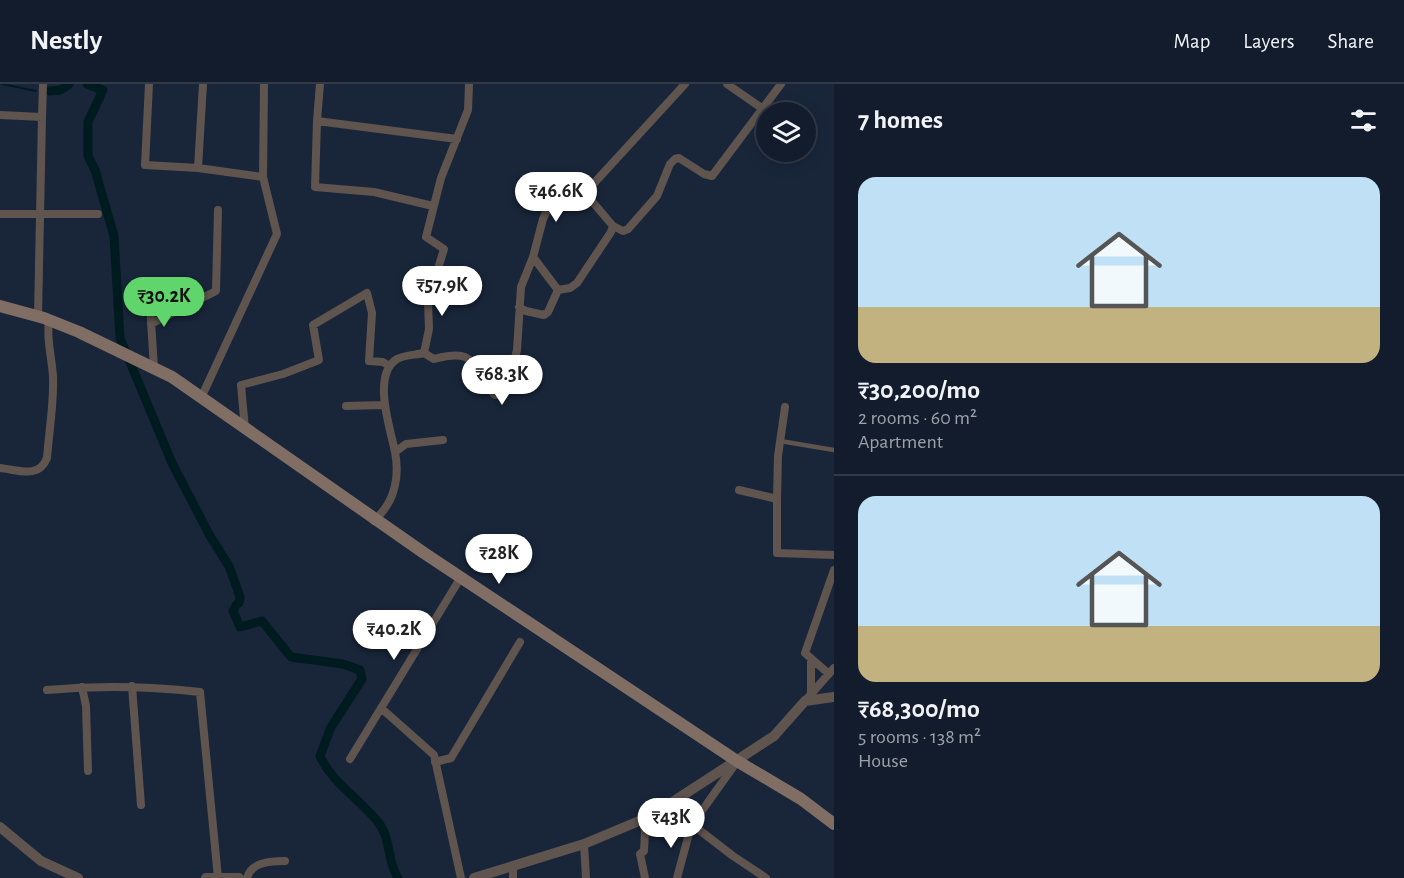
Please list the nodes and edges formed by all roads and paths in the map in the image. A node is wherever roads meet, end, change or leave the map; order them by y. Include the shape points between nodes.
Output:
1 (43, 84) edge
2 (149, 84) edge
3 (203, 84) edge
4 (264, 84) edge
5 (320, 84) edge
6 (469, 84) edge
7 (685, 84) edge
8 (727, 84) edge
9 (781, 84) edge
10 (768, 102) edge
11 (756, 104) edge
12 (0, 115) edge
13 (42, 117) junction
14 (756, 118) edge
15 (317, 121) junction
16 (457, 139) junction
17 (198, 168) junction
18 (263, 177) junction
19 (585, 193) junction
20 (433, 206) junction
21 (218, 210) dead end
22 (0, 214) edge
23 (40, 214) junction
24 (98, 214) dead end
25 (613, 226) junction
26 (533, 257) junction
27 (149, 289) dead end
28 (558, 290) junction
29 (0, 306) edge
30 (519, 307) junction
31 (44, 318) junction
32 (151, 324) junction
33 (424, 353) junction
34 (389, 366) junction
35 (153, 368) junction
36 (201, 398) junction
37 (383, 405) junction
38 (346, 406) dead end
39 (785, 407) dead end
40 (245, 429) junction
41 (443, 440) dead end
42 (780, 441) junction
43 (834, 450) edge
44 (395, 452) junction
45 (0, 468) edge
46 (739, 490) dead end
47 (777, 499) junction
48 (375, 520) junction
49 (834, 555) edge
50 (834, 570) edge
51 (461, 577) junction
52 (520, 642) dead end
53 (811, 659) junction
54 (832, 671) edge
55 (132, 686) junction
56 (82, 687) junction
57 (47, 690) dead end
58 (834, 697) edge
59 (808, 698) junction
60 (381, 708) junction
61 (350, 759) dead end
62 (737, 761) junction
63 (435, 762) junction
64 (88, 771) dead end
65 (141, 805) dead end
66 (647, 818) junction
67 (834, 824) edge
68 (691, 826) junction
69 (0, 827) edge
70 (584, 844) junction
71 (285, 861) dead end
72 (513, 872) edge
73 (78, 878) edge
74 (206, 878) edge
75 (218, 878) edge
76 (239, 878) edge
77 (247, 878) edge
78 (461, 878) edge
79 (474, 878) edge
80 (586, 878) edge
81 (645, 878) edge
82 (677, 878) edge
83 (766, 878) edge

1 - 13 street
2 - 17 street via 145,165
3 - 17 street
4 - 18 street
5 - 15 street
6 - 16 street via 468,110
7 - 19 street
8 - 11 street
9 - 10 street
12 - 13 street
13 - 23 street
14 - 25 street via 712,176 675,159 657,196 628,229
15 - 16 street
15 - 20 street via 315,187 374,192
16 - 20 street
17 - 18 street
18 - 36 street via 277,234
19 - 25 street
19 - 26 street via 563,178 543,219
20 - 33 street via 426,237 444,249 428,301 429,330
21 - 32 street via 216,291
22 - 23 street
23 - 24 street
23 - 31 street
25 - 28 street via 577,283
26 - 28 street
26 - 30 street via 521,287
27 - 32 street
28 - 30 street via 544,315
29 - 31 main road
30 - 33 street via 517,350 502,393 495,395 472,360 461,355 434,359
31 - 35 main road
31 - 45 street via 53,374 47,458 44,467 36,472
32 - 35 street
33 - 34 street via 398,358
34 - 37 street
34 - 40 street via 369,361 372,313 367,293 313,325 319,360 241,385
35 - 36 main road
36 - 40 main road
37 - 38 street
37 - 44 street
39 - 42 street
40 - 48 main road
41 - 44 street via 406,444
42 - 43 lane
42 - 47 street
44 - 48 street via 396,484 388,506
46 - 47 street
47 - 49 street via 777,553
48 - 51 main road
50 - 53 street via 805,653
51 - 60 street
51 - 62 main road
52 - 63 street via 451,758
53 - 54 street
53 - 59 street
54 - 59 street
55 - 56 street
55 - 65 street
55 - 75 street via 200,693
56 - 57 street
56 - 64 street
58 - 59 street
59 - 62 street via 774,735
60 - 61 street
60 - 63 street via 434,755
62 - 66 street
62 - 67 main road
62 - 68 street
63 - 78 street
66 - 68 street via 675,819
66 - 70 street
66 - 81 street via 644,851 640,854
68 - 82 street
68 - 83 street
69 - 73 street via 41,861
70 - 72 street
70 - 80 street
71 - 77 street via 253,866
72 - 79 street
74 - 75 street
75 - 76 street

